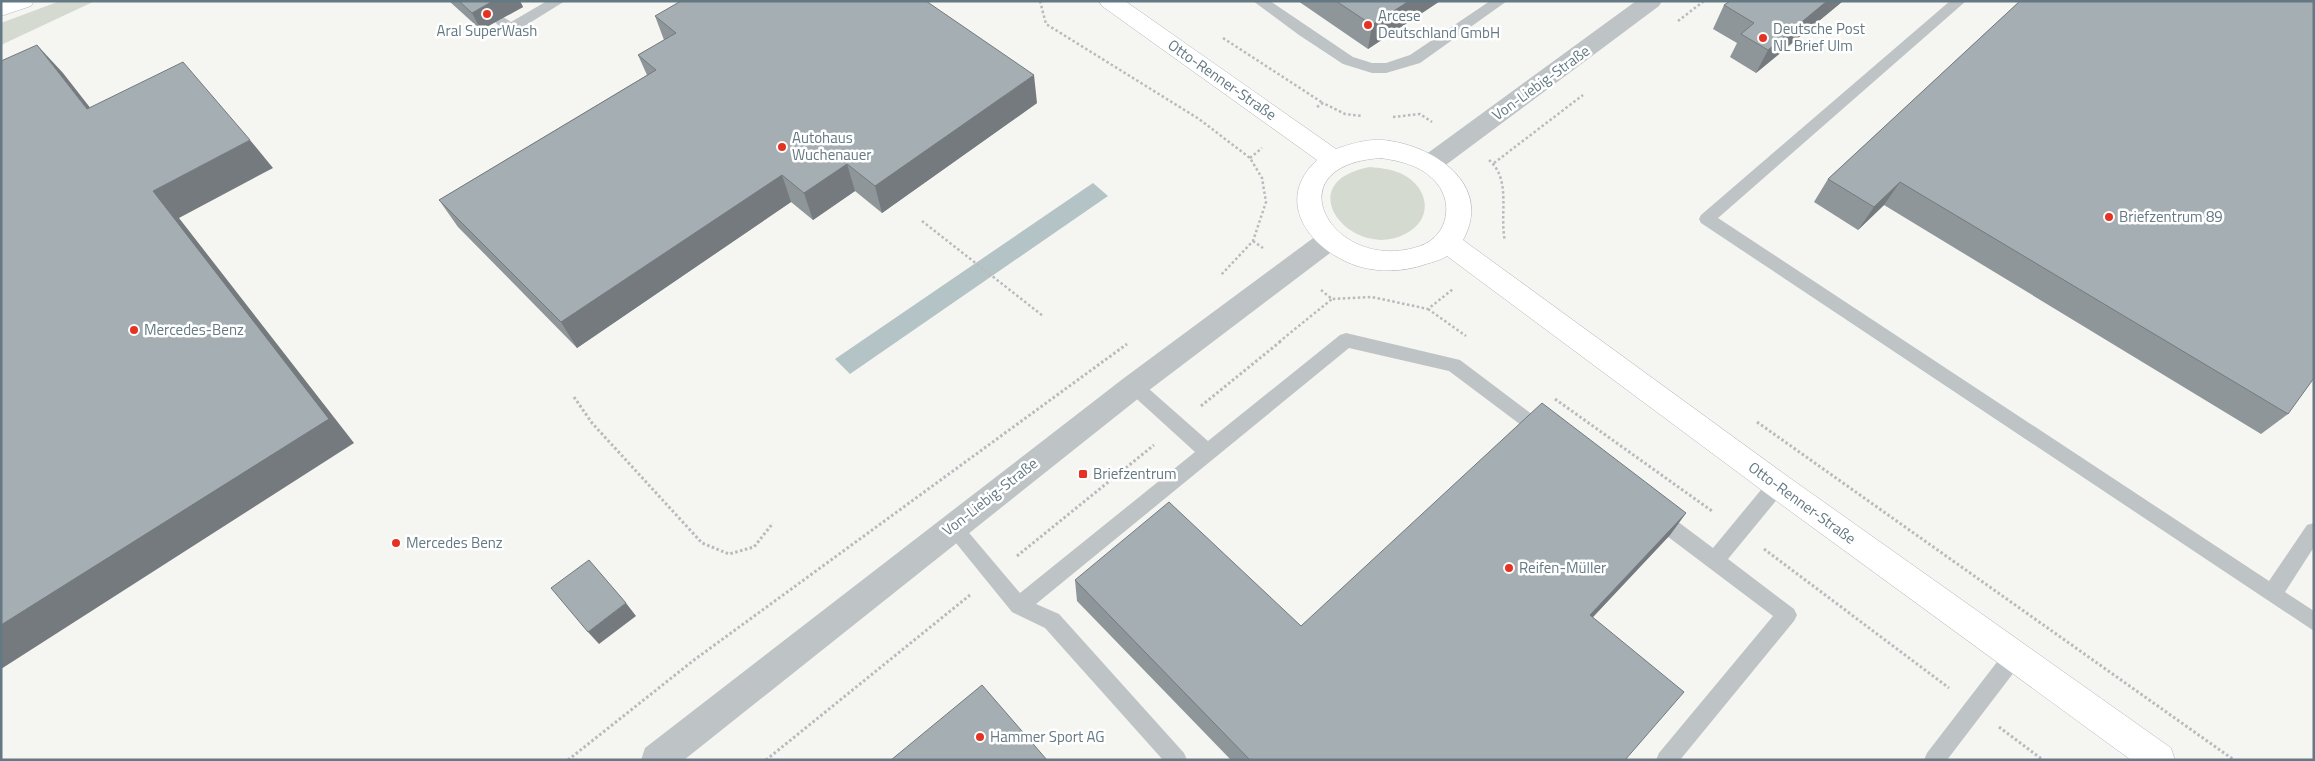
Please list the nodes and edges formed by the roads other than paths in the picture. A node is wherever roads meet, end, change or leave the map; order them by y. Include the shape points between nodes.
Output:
1 (23, 1) edge
2 (558, 1) edge
3 (1110, 1) edge
4 (1260, 1) edge
5 (1500, 1) edge
6 (1651, 1) edge
7 (1959, 1) edge
8 (1, 9) edge
9 (500, 20) dead end
10 (1334, 160) junction
11 (1430, 164) junction
12 (1329, 240) junction
13 (1447, 242) junction
14 (1134, 386) junction
15 (1557, 442) edge
16 (1208, 452) junction
17 (1776, 485) junction
18 (1644, 507) edge
19 (952, 527) junction
20 (2314, 531) edge
21 (1714, 560) junction
22 (2272, 594) junction
23 (1019, 606) junction
24 (2314, 622) edge
25 (2014, 656) junction
26 (656, 760) edge
27 (1177, 760) edge
28 (1666, 760) edge
29 (1934, 760) edge
30 (2159, 760) edge

1 - 8 street
2 - 9 lane via 510,28
3 - 10 street, Otto-Renner-Straße
4 - 5 lane via 1343,59 1382,69 1400,66 1415,58
6 - 11 street, Von-Liebig-Straße
7 - 22 lane via 1707,219
10 - 11 street via 1357,152 1382,149 1407,154
10 - 12 street via 1315,179 1309,203 1319,229
11 - 13 street via 1444,175 1459,202 1460,216
12 - 13 street via 1362,258 1381,262 1418,258
12 - 14 street, Von-Liebig-Straße
13 - 17 street, Otto-Renner-Straße
14 - 16 lane
14 - 19 street, Von-Liebig-Straße
15 - 16 lane via 1454,364 1346,340
16 - 23 lane
17 - 21 lane
17 - 25 street, Otto-Renner-Straße
18 - 21 lane
19 - 23 lane
19 - 26 street, Von-Liebig-Straße
20 - 22 lane
21 - 28 lane via 1787,616
22 - 24 lane
23 - 27 lane via 1052,621
25 - 29 lane
25 - 30 street, Otto-Renner-Straße

